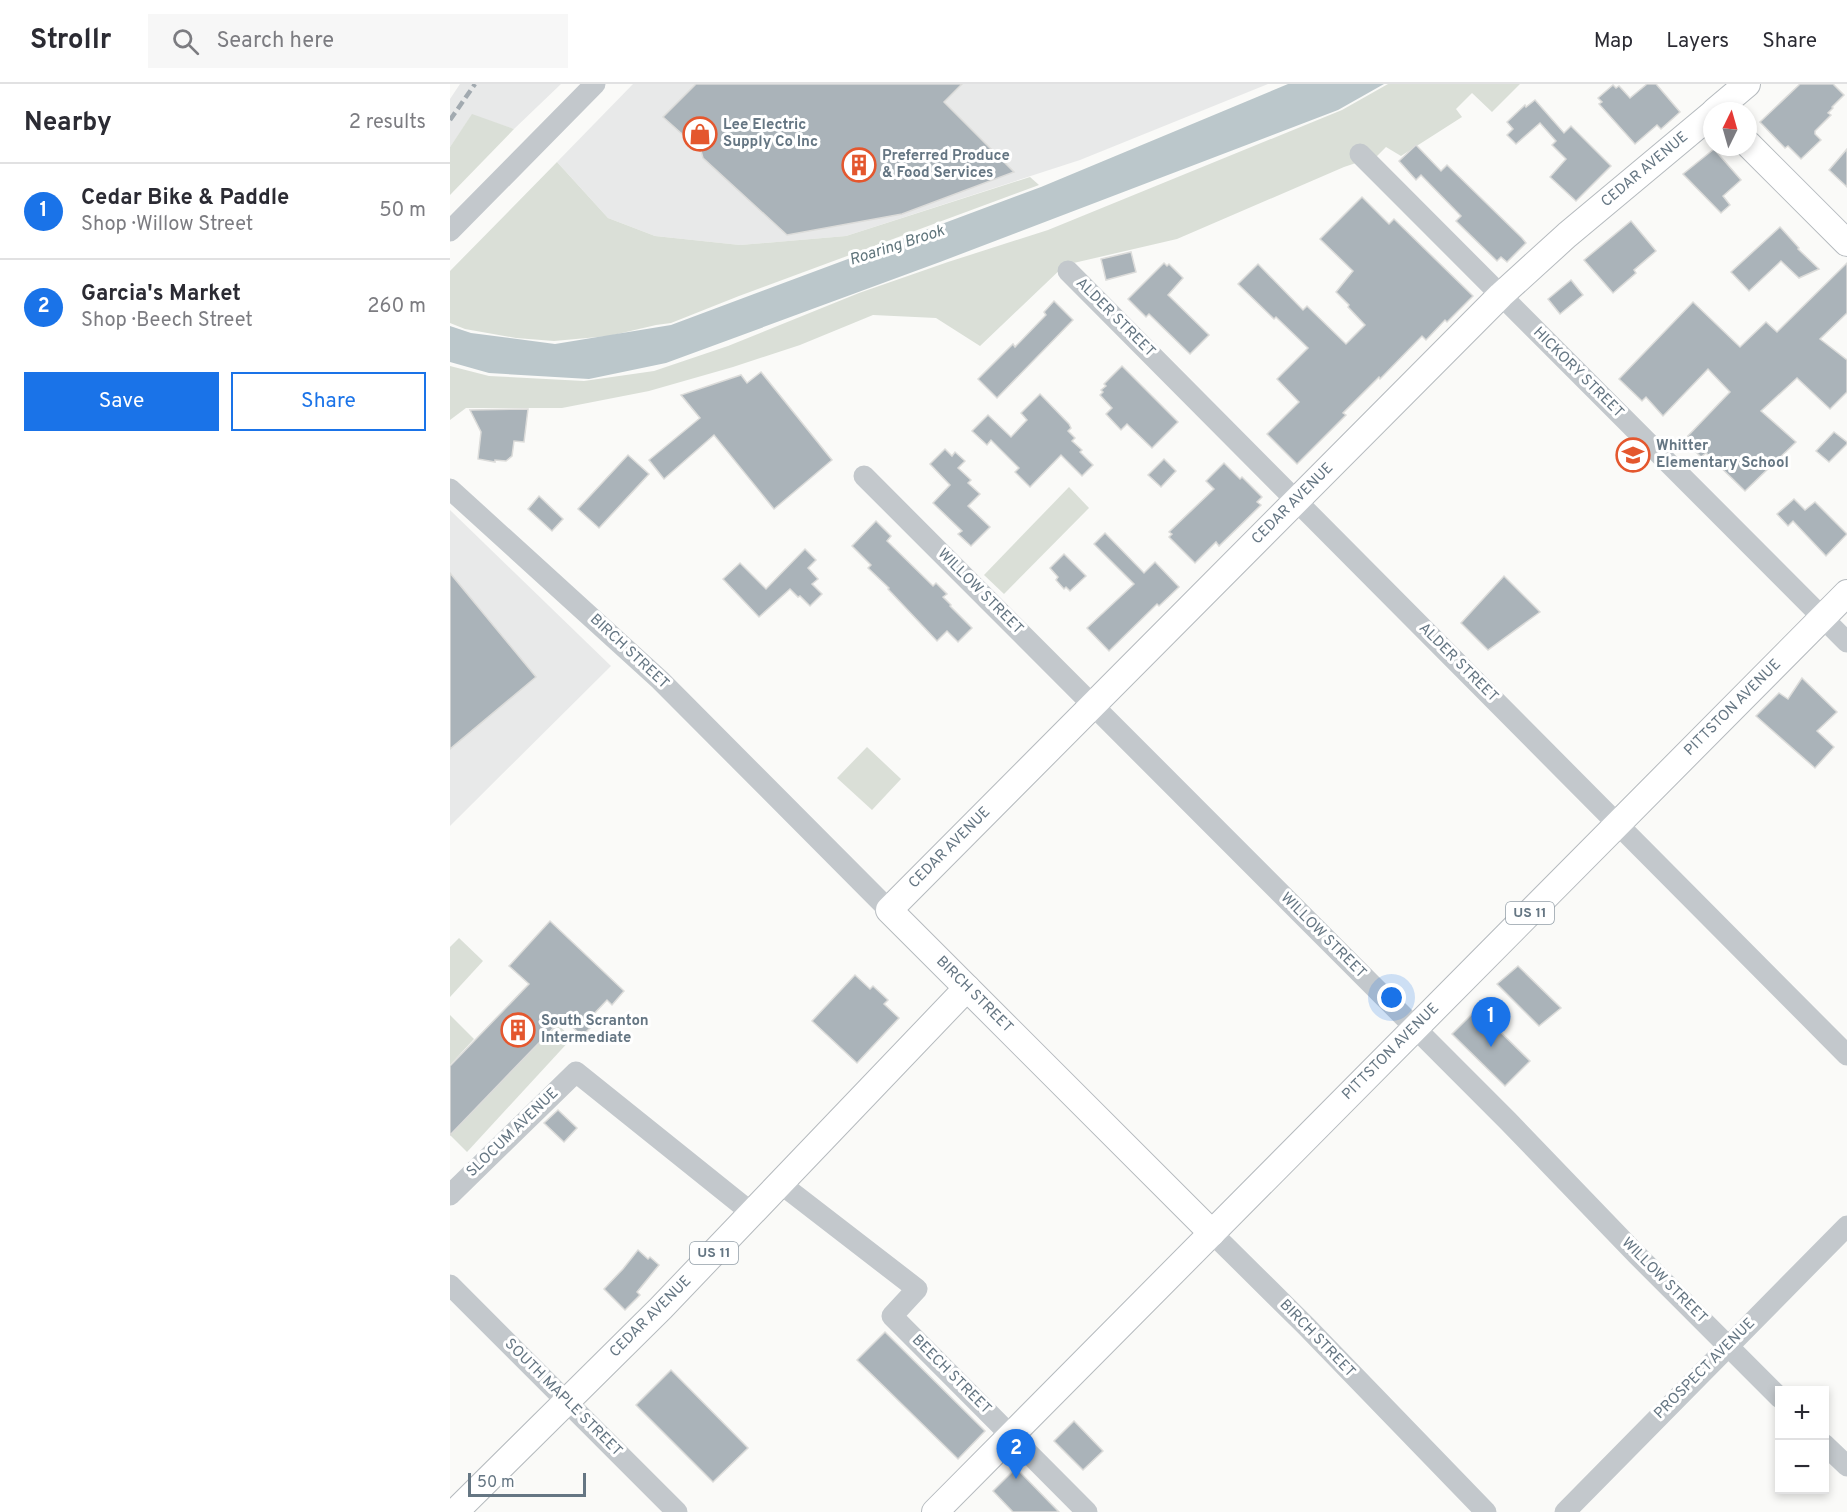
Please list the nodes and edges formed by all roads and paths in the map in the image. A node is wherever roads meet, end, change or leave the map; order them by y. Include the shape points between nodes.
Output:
1 (595, 84) edge
2 (1747, 84) edge
3 (1726, 102) edge
4 (1703, 121) edge
5 (1757, 153) edge
6 (1360, 154) dead end
7 (450, 231) edge
8 (1847, 243) edge
9 (1068, 272) dead end
10 (1501, 295) junction
11 (864, 476) dead end
12 (450, 489) edge
13 (1296, 500) junction
14 (1847, 593) edge
15 (1823, 618) junction
16 (1847, 642) edge
17 (1092, 705) junction
18 (1618, 824) junction
19 (889, 910) junction
20 (968, 988) junction
21 (1415, 1028) junction
22 (1847, 1055) edge
23 (781, 1184) junction
24 (450, 1195) edge
25 (753, 1214) junction
26 (1847, 1226) edge
27 (1212, 1233) junction
28 (450, 1285) edge
29 (1728, 1345) junction
30 (1775, 1394) edge
31 (567, 1401) junction
32 (1011, 1436) junction
33 (1829, 1449) edge
34 (1847, 1466) edge
35 (455, 1512) edge
36 (677, 1512) edge
37 (935, 1512) edge
38 (1087, 1512) edge
39 (1486, 1512) edge
40 (1564, 1512) edge

1 - 7 street
2 - 3 main road, CEDAR AVENUE
4 - 10 main road, CEDAR AVENUE
5 - 8 main road
6 - 10 street, HICKORY STREET
9 - 13 street, ALDER STREET
10 - 13 main road, CEDAR AVENUE
10 - 15 street, HICKORY STREET
11 - 17 street, WILLOW STREET
12 - 19 street, BIRCH STREET via 660,680
13 - 17 main road, CEDAR AVENUE
13 - 18 street, ALDER STREET
14 - 15 main road, PITTSTON AVENUE / US 11
15 - 16 street, HICKORY STREET
15 - 18 main road, PITTSTON AVENUE / US 11
17 - 19 main road, CEDAR AVENUE
17 - 21 street, WILLOW STREET
18 - 21 main road, PITTSTON AVENUE / US 11
18 - 22 street, ALDER STREET
19 - 20 main road, BIRCH STREET
20 - 23 main road, CEDAR AVENUE / US 11
20 - 27 main road, BIRCH STREET
21 - 27 main road, PITTSTON AVENUE / US 11
21 - 29 street, WILLOW STREET
23 - 25 main road, CEDAR AVENUE / US 11
23 - 32 street, BEECH STREET via 917,1289 892,1316
24 - 25 street, SLOCUM AVENUE via 576,1072
25 - 31 main road, CEDAR AVENUE / US 11
26 - 29 street, PROSPECT AVENUE
27 - 32 main road, PITTSTON AVENUE
27 - 39 street, BIRCH STREET
28 - 31 street, SOUTH MAPLE STREET
29 - 30 street, WILLOW STREET
29 - 40 street, PROSPECT AVENUE
31 - 35 main road, CEDAR AVENUE / US 11
31 - 36 street, SOUTH MAPLE STREET
32 - 37 main road, PITTSTON AVENUE
32 - 38 street, BEECH STREET
33 - 34 street

